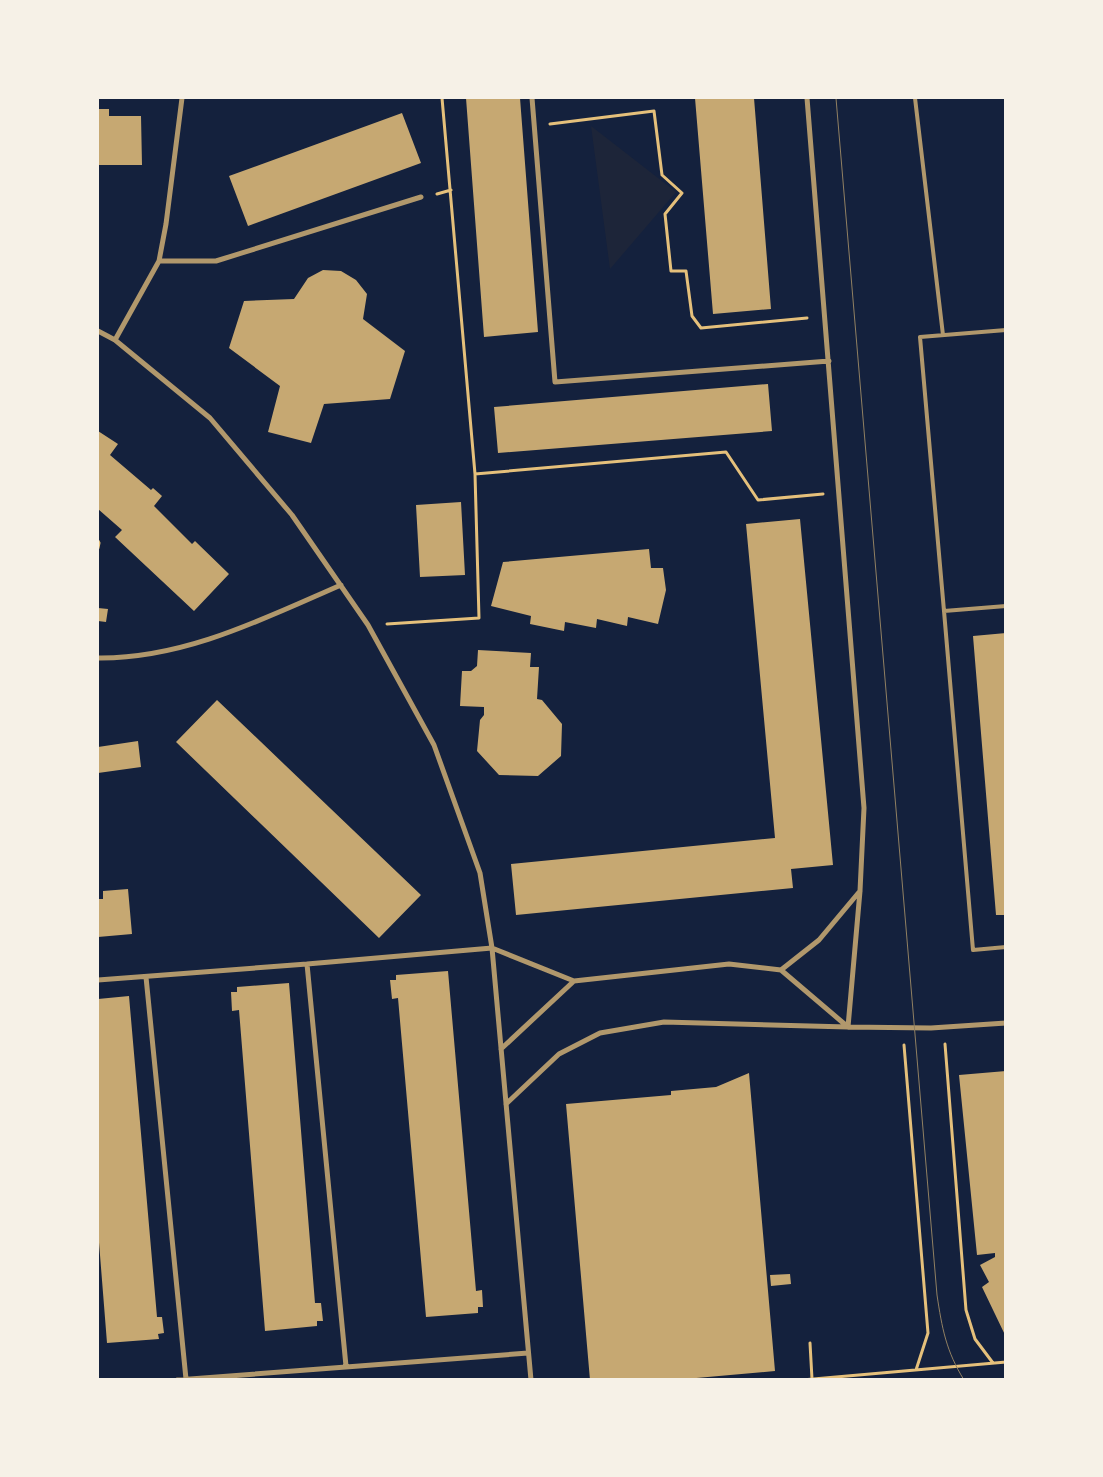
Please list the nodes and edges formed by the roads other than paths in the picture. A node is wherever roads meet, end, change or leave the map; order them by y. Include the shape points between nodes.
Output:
1 (182, 98) edge
2 (532, 98) edge
3 (807, 98) edge
4 (915, 98) edge
5 (421, 197) dead end
6 (159, 261) junction
7 (1006, 330) edge
8 (98, 331) edge
9 (942, 335) junction
10 (115, 340) junction
11 (829, 361) junction
12 (341, 585) junction
13 (1006, 606) edge
14 (944, 611) junction
15 (98, 658) edge
16 (860, 890) junction
17 (1006, 947) edge
18 (492, 948) junction
19 (307, 964) junction
20 (781, 970) junction
21 (146, 977) junction
22 (98, 980) edge
23 (574, 981) junction
24 (1006, 1023) edge
25 (848, 1027) junction
26 (501, 1048) junction
27 (506, 1104) junction
28 (528, 1353) junction
29 (346, 1366) junction
30 (186, 1379) edge
31 (177, 1380) edge
32 (531, 1380) edge

1 - 6 street
2 - 11 street via 555,382
3 - 11 street
4 - 9 lane
5 - 6 street via 216,261
6 - 10 street
7 - 9 lane
8 - 10 street
9 - 14 lane via 920,337
10 - 12 street via 210,418 292,514
11 - 16 street via 864,808
12 - 15 street via 211,639 143,656
12 - 18 street via 368,625 434,745 480,873
13 - 14 lane
14 - 17 lane via 973,950
16 - 20 street via 820,940
16 - 25 street
18 - 19 street
18 - 23 street
18 - 26 street
19 - 21 street
19 - 29 street
20 - 23 street via 729,964
20 - 25 street
21 - 22 street
21 - 30 street
23 - 26 street
24 - 25 street
25 - 27 street via 664,1022 600,1033 558,1054
26 - 27 street
27 - 28 street
28 - 29 street
28 - 32 street
29 - 30 street
30 - 31 street

